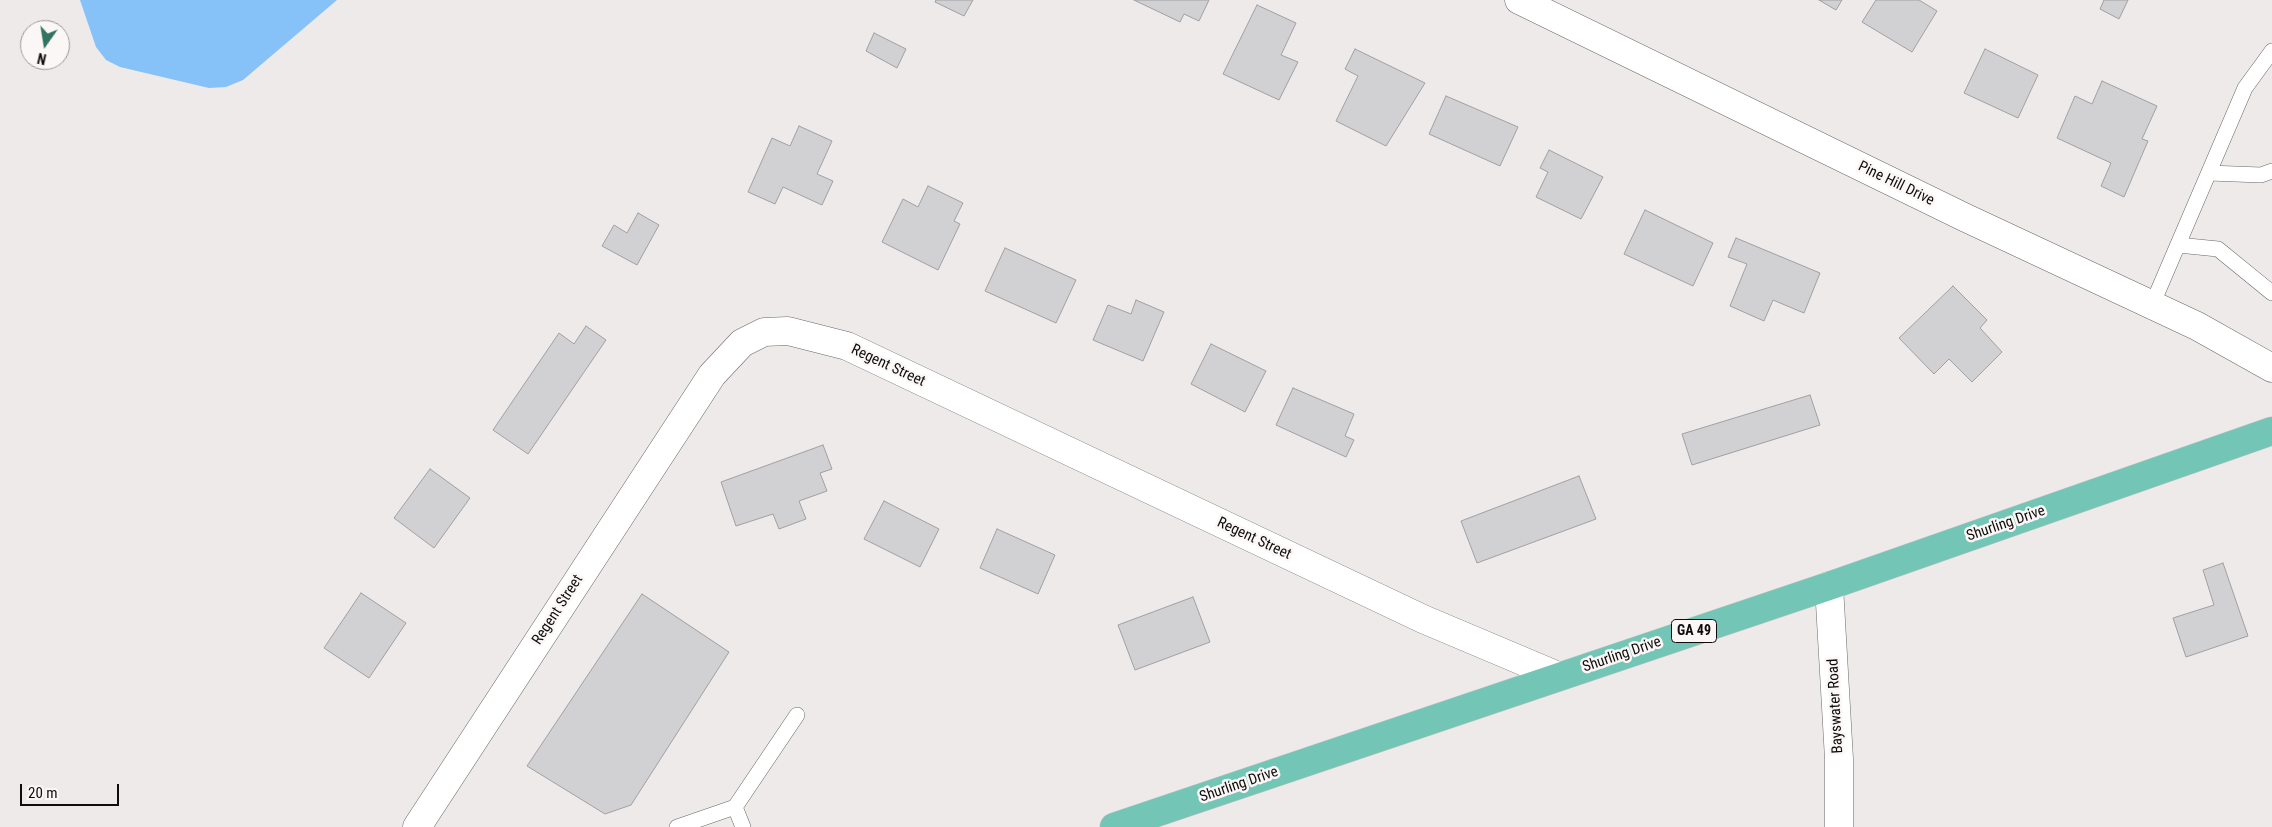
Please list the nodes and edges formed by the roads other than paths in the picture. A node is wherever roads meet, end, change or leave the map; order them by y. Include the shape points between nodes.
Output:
1 (1520, 0) edge
2 (2272, 51) edge
3 (2272, 171) edge
4 (2209, 173) junction
5 (2178, 245) junction
6 (2272, 294) edge
7 (2152, 304) junction
8 (2272, 368) edge
9 (2272, 431) edge
10 (1829, 586) junction
11 (1558, 676) junction
12 (797, 714) dead end
13 (735, 807) junction
14 (417, 827) edge
15 (677, 827) edge
16 (743, 827) edge
17 (1114, 827) edge
18 (1840, 827) edge

1 - 7 street, Pine Hill Drive via 1957,214
2 - 4 lane via 2245,88
3 - 4 lane via 2261,175
4 - 5 lane
5 - 6 lane via 2218,249
5 - 7 lane
7 - 8 street, Pine Hill Drive
9 - 10 main road, Shurling Drive / GA 49
10 - 11 main road, Shurling Drive / GA 49
10 - 18 street, Bayswater Road
11 - 14 street, Regent Street via 1423,619 847,346 788,331 764,332 742,343 712,375
11 - 17 main road, Shurling Drive / GA 49
12 - 13 lane
13 - 15 lane
13 - 16 lane

